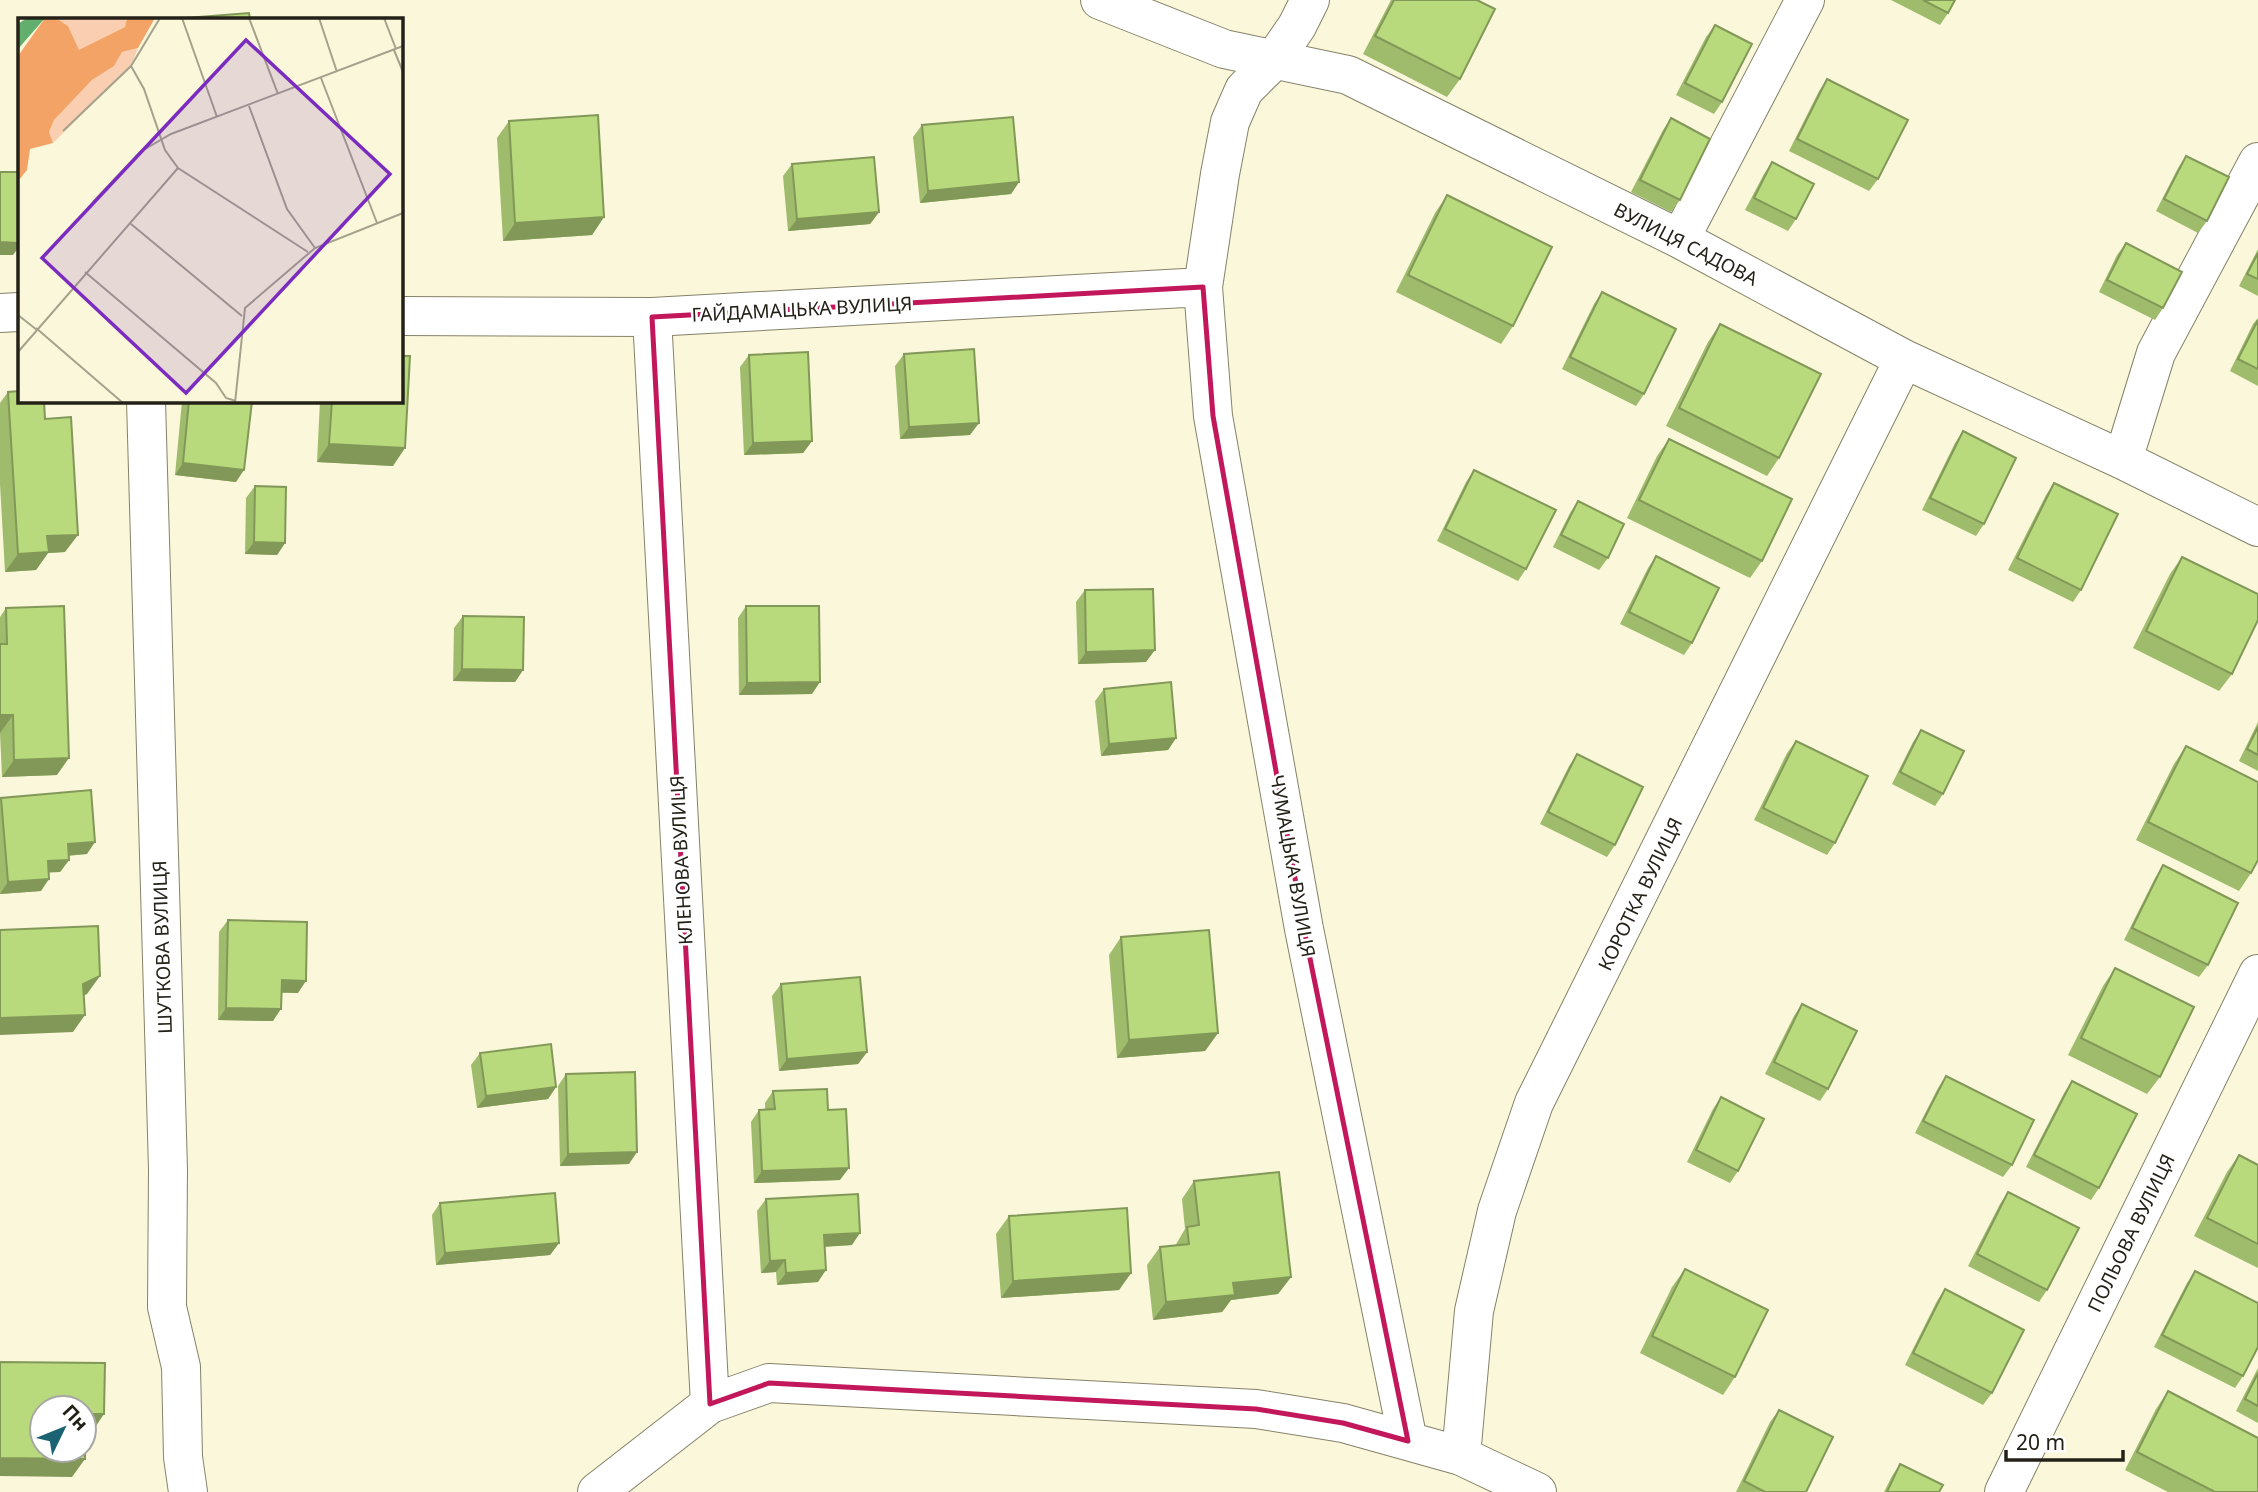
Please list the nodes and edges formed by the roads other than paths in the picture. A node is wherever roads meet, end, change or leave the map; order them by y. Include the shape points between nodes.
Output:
1 (1100, 0) edge
2 (1310, 0) edge
3 (1805, 0) edge
4 (1273, 61) junction
5 (2258, 162) edge
6 (1680, 239) junction
7 (1203, 287) junction
8 (18, 312) edge
9 (0, 313) edge
10 (402, 316) edge
11 (652, 317) junction
12 (1905, 359) junction
13 (146, 402) edge
14 (2123, 460) junction
15 (2258, 527) edge
16 (2258, 974) edge
17 (710, 1404) junction
18 (1408, 1441) junction
19 (1461, 1456) junction
20 (188, 1492) edge
21 (597, 1492) edge
22 (1537, 1492) edge
23 (2004, 1492) edge

1 - 4 street, ВУЛИЦЯ САДОВА via 1224,49
2 - 4 street, ЧУМАЦЬКА ВУЛИЦЯ
3 - 6 street
4 - 6 street, ВУЛИЦЯ САДОВА via 1348,75
4 - 7 street, ЧУМАЦЬКА ВУЛИЦЯ via 1244,90 1230,122
5 - 14 street via 2156,353
6 - 12 street, ВУЛИЦЯ САДОВА
7 - 11 street, ГАЙДАМАЦЬКА ВУЛИЦЯ
7 - 18 street, ЧУМАЦЬКА ВУЛИЦЯ via 1213,416 1290,848
8 - 9 street
10 - 11 street, ГАЙДАМАЦЬКА ВУЛИЦЯ
11 - 17 street, КЛЕНОВА ВУЛИЦЯ
12 - 14 street, ВУЛИЦЯ САДОВА
12 - 19 street, КОРОТКА ВУЛИЦЯ via 1534,1103 1497,1211 1474,1311
13 - 20 street, ШУТКОВА ВУЛИЦЯ via 168,1169 167,1307 181,1367
14 - 15 street, ВУЛИЦЯ САДОВА
16 - 23 street, ПОЛЬОВА ВУЛИЦЯ
17 - 18 street via 769,1383 1256,1409 1343,1423
17 - 21 street
18 - 19 street
19 - 22 street

